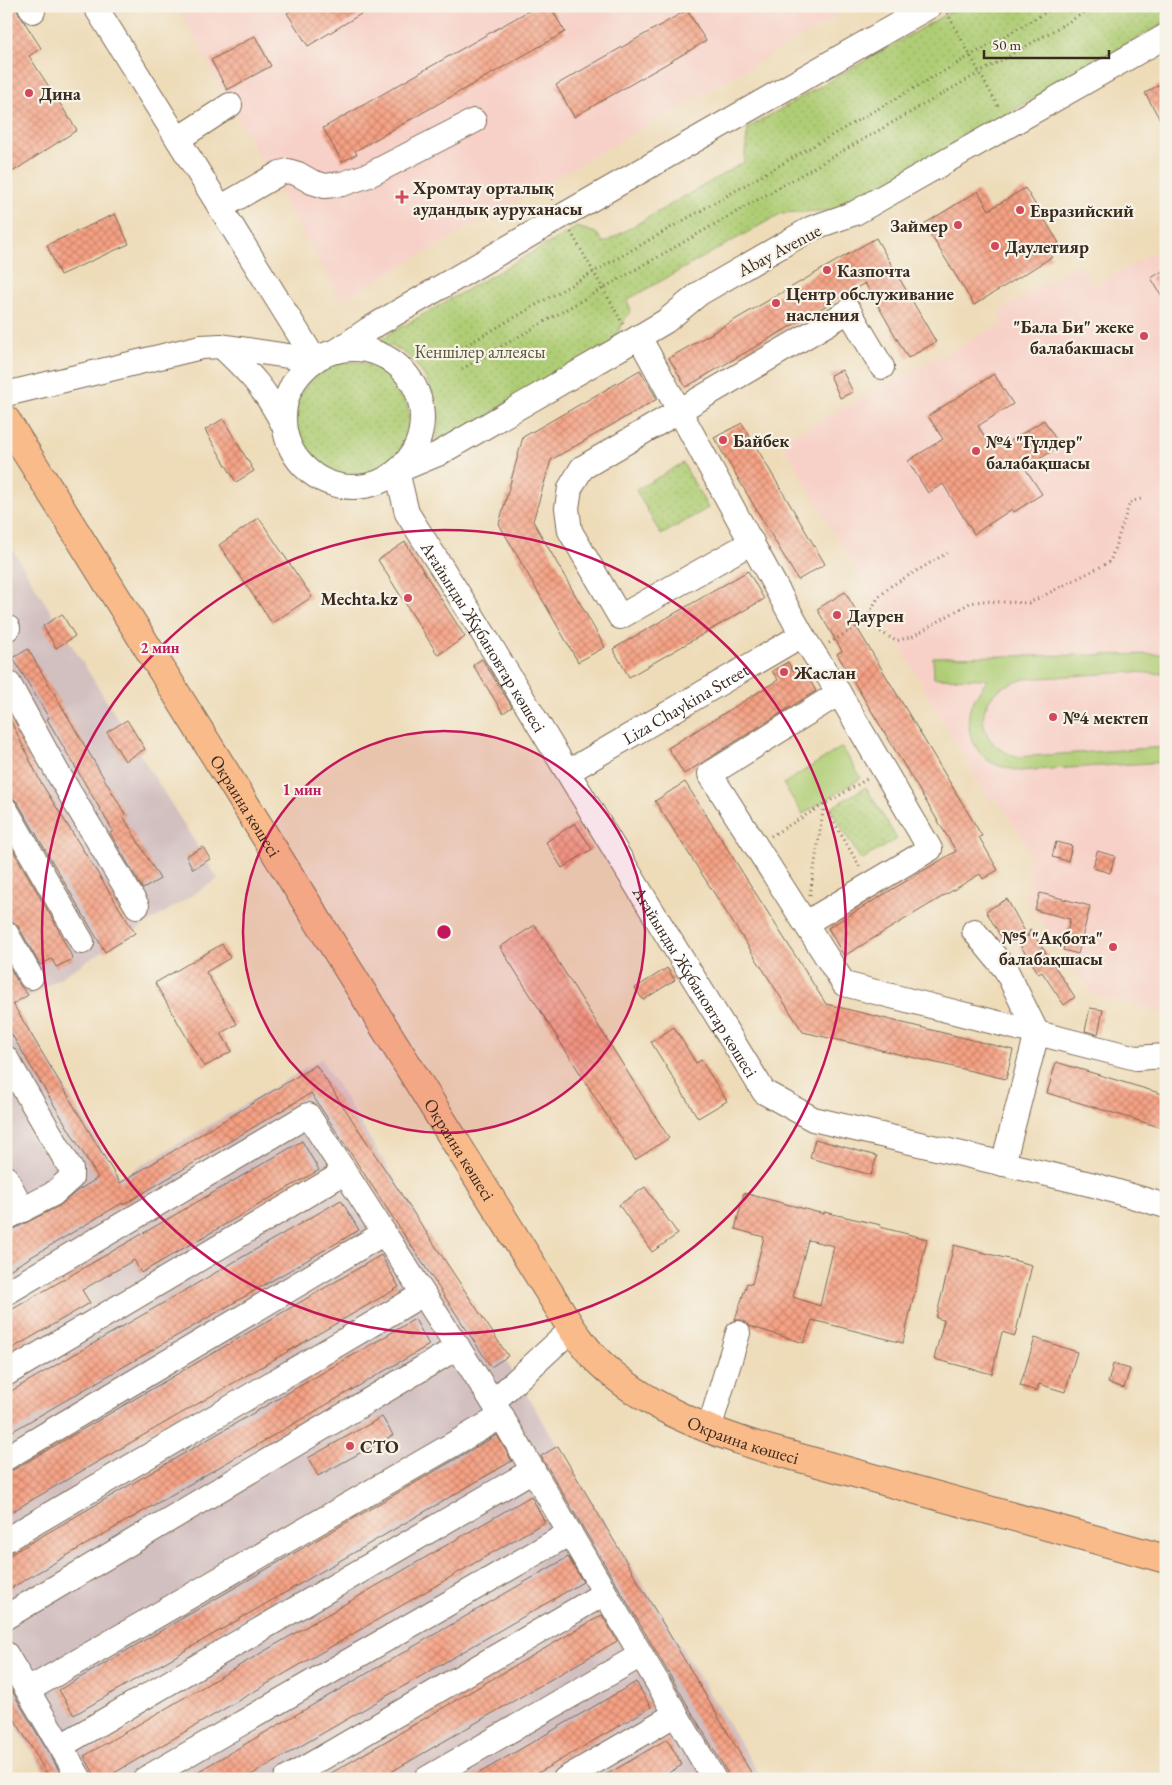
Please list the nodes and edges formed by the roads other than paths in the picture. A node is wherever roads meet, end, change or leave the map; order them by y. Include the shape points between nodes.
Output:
1 (95, 6) edge
2 (930, 6) edge
3 (1163, 45) edge
4 (230, 106) dead end
5 (474, 121) dead end
6 (178, 139) junction
7 (220, 208) junction
8 (636, 339) junction
9 (221, 346) junction
10 (337, 351) junction
11 (315, 360) junction
12 (882, 366) dead end
13 (6, 394) edge
14 (680, 411) junction
15 (6, 420) edge
16 (284, 427) junction
17 (396, 471) junction
18 (366, 486) junction
19 (407, 513) junction
20 (752, 542) junction
21 (808, 644) junction
22 (6, 683) edge
23 (839, 693) junction
24 (568, 772) junction
25 (6, 810) edge
26 (137, 906) dead end
27 (806, 923) junction
28 (974, 931) dead end
29 (6, 933) edge
30 (82, 942) dead end
31 (31, 977) dead end
32 (1037, 1033) junction
33 (1166, 1056) edge
34 (6, 1058) edge
35 (1003, 1164) junction
36 (344, 1172) junction
37 (6, 1178) edge
38 (1166, 1206) edge
39 (14, 1214) edge
40 (384, 1232) junction
41 (6, 1293) edge
42 (423, 1294) junction
43 (572, 1329) junction
44 (738, 1333) dead end
45 (458, 1347) junction
46 (6, 1374) edge
47 (497, 1409) junction
48 (709, 1429) junction
49 (6, 1458) edge
50 (533, 1470) junction
51 (570, 1533) junction
52 (6, 1540) edge
53 (1166, 1559) edge
54 (605, 1593) junction
55 (6, 1617) edge
56 (6, 1654) edge
57 (641, 1655) junction
58 (28, 1690) junction
59 (676, 1714) junction
60 (61, 1746) junction
61 (711, 1778) edge
62 (80, 1779) edge
63 (145, 1779) edge
64 (286, 1779) edge
65 (426, 1779) edge
66 (565, 1779) edge

1 - 6 street
2 - 10 street via 562,216
3 - 8 street, Abay Avenue via 1009,126 855,213 812,228 700,293 666,322
4 - 6 street
5 - 7 street via 369,175 325,186 288,171
6 - 7 street
7 - 11 street
8 - 14 street
8 - 17 street, Abay Avenue via 438,454
9 - 11 street
9 - 13 street via 180,350
9 - 16 street via 252,375
10 - 11 street
10 - 17 street via 367,350 382,356 406,374 414,387 421,409 420,432 407,460
11 - 16 street via 303,370 290,389
12 - 14 street via 849,311
14 - 20 street
14 - 20 street via 582,468 570,488 567,508 570,531 620,616
15 - 43 main road, Окраина көшесі
16 - 18 street via 288,443 306,469 334,484
17 - 18 street
17 - 19 street
18 - 19 street
19 - 24 street, Ағайынды Жұбановтар көшесі
20 - 21 street
21 - 23 street
21 - 24 street, Liza Chaykina Street
22 - 26 street
23 - 27 street via 930,849
23 - 27 street via 710,774
24 - 35 street, Ағайынды Жұбановтар көшесі via 764,1092 813,1120
25 - 30 street
27 - 32 street via 844,984
28 - 32 street via 1006,970
29 - 31 street
32 - 33 street via 1136,1058
32 - 35 street
34 - 39 street via 72,1169 71,1178 53,1194
35 - 38 street, Ағайынды Жұбановтар көшесі
36 - 40 street
36 - 41 street via 308,1115
36 - 46 street
37 - 39 street
40 - 42 street
40 - 49 street
42 - 45 street
42 - 52 street
43 - 47 street
43 - 48 main road, Окраина көшесі via 598,1361 623,1382 675,1415
44 - 48 street
45 - 47 street
45 - 55 street
47 - 50 street
47 - 58 street
48 - 53 main road, Окраина көшесі via 764,1448
50 - 51 street
50 - 60 street
51 - 54 street
51 - 63 street
54 - 57 street
54 - 64 street
56 - 58 street
57 - 59 street
57 - 65 street
58 - 60 street
59 - 61 street
59 - 66 street
60 - 62 street

